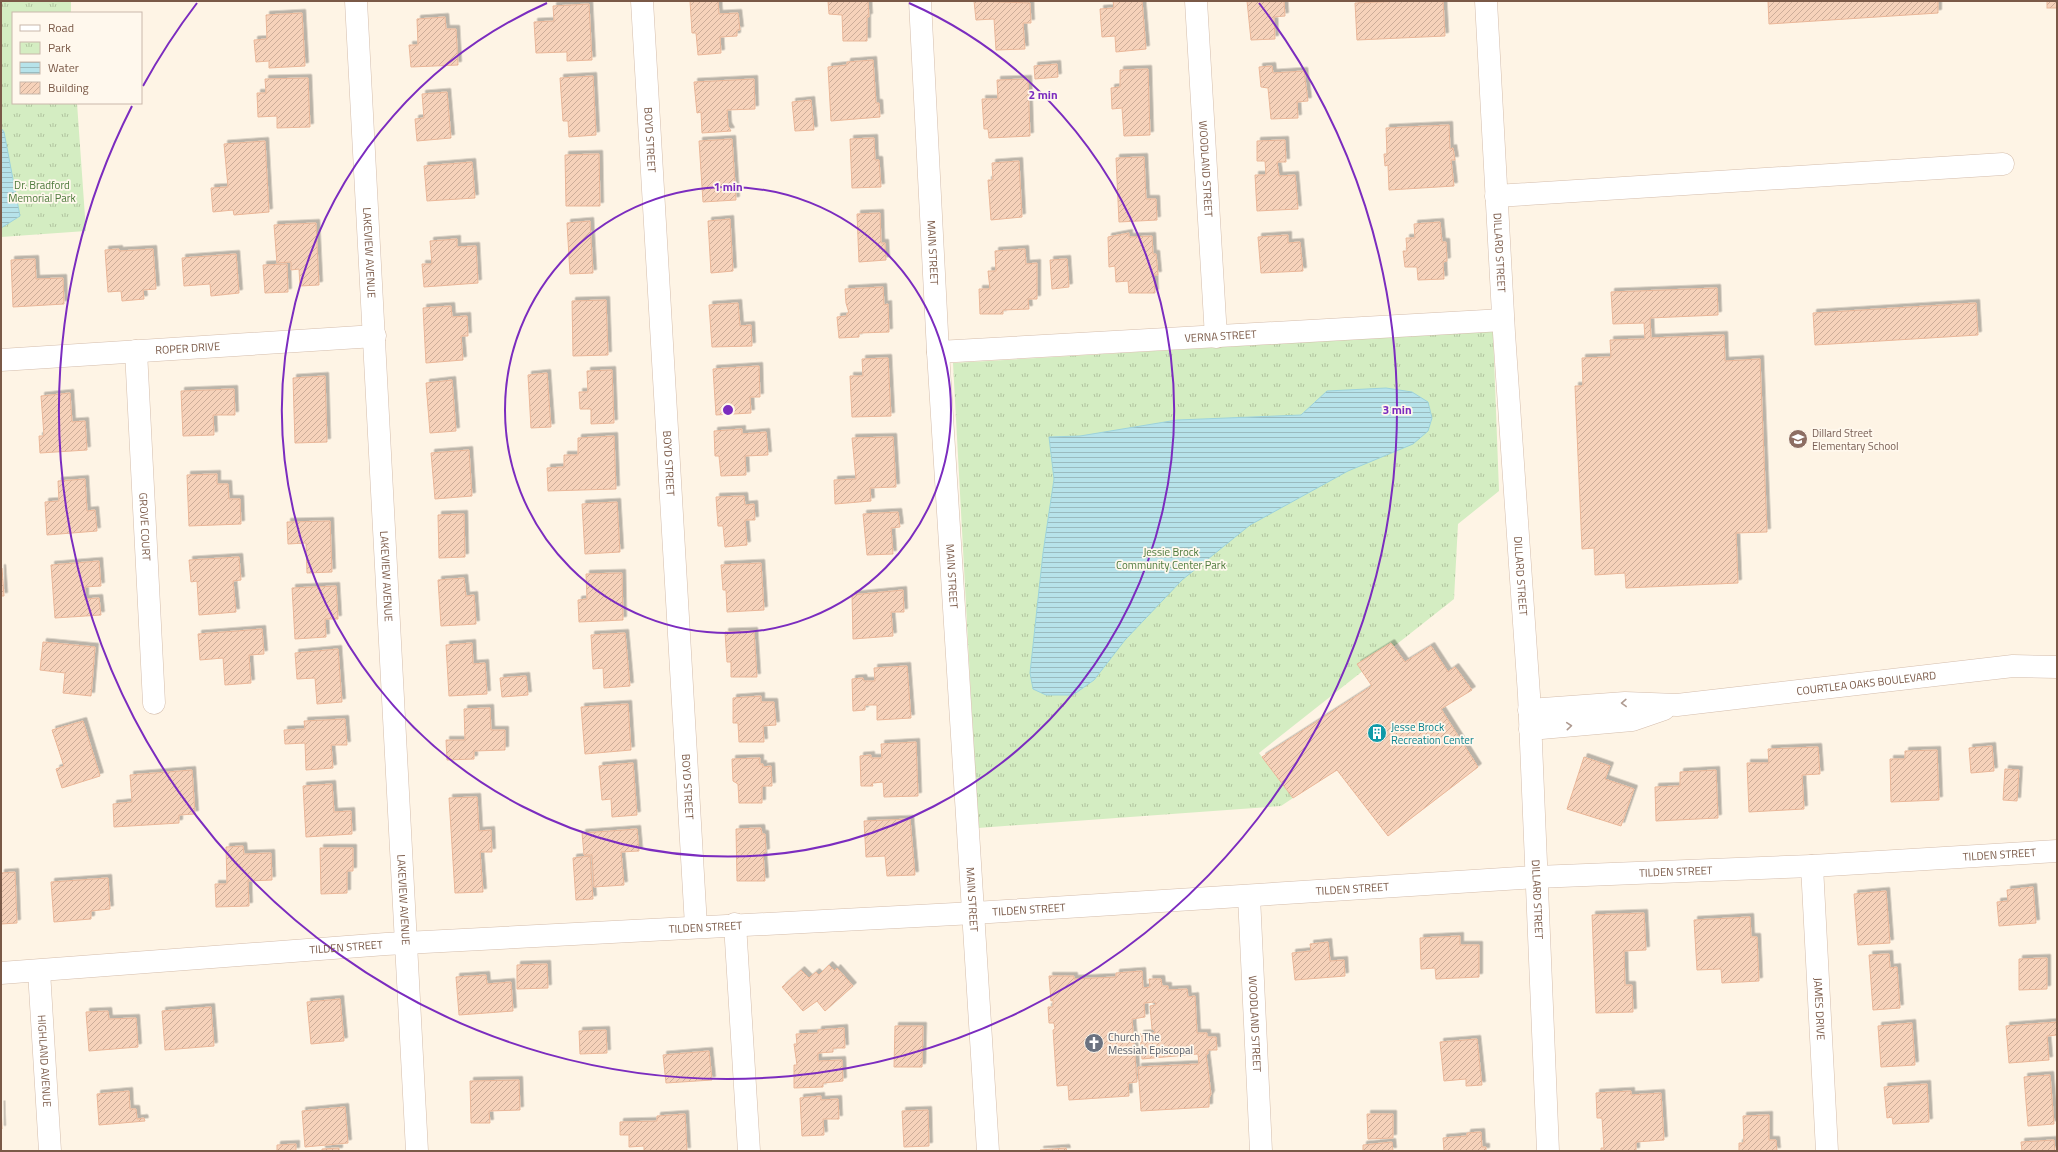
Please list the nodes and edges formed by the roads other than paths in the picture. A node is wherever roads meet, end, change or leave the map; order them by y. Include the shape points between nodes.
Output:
1 (356, 1) edge
2 (642, 1) edge
3 (920, 1) edge
4 (1196, 1) edge
5 (1486, 1) edge
6 (2003, 164) dead end
7 (1496, 196) junction
8 (1503, 320) junction
9 (375, 336) junction
10 (1216, 337) junction
11 (136, 351) junction
12 (938, 352) junction
13 (1, 360) edge
14 (2057, 667) edge
15 (154, 703) dead end
16 (1530, 720) junction
17 (2057, 851) edge
18 (1812, 866) junction
19 (1536, 877) junction
20 (1249, 896) junction
21 (974, 913) junction
22 (735, 924) junction
23 (696, 926) junction
24 (405, 944) junction
25 (39, 971) junction
26 (1, 973) edge
27 (50, 1151) edge
28 (417, 1151) edge
29 (749, 1151) edge
30 (988, 1151) edge
31 (1261, 1151) edge
32 (1548, 1151) edge
33 (1827, 1151) edge

1 - 9 street, LAKEVIEW AVENUE
2 - 23 street, BOYD STREET
3 - 12 street, MAIN STREET
4 - 10 street, WOODLAND STREET
5 - 7 street, DILLARD STREET
6 - 7 street
7 - 8 street, DILLARD STREET
8 - 10 street, VERNA STREET
8 - 16 street, DILLARD STREET
9 - 11 street, ROPER DRIVE
9 - 24 street, LAKEVIEW AVENUE
10 - 12 street, VERNA STREET
11 - 13 street, ROPER DRIVE
11 - 15 street, GROVE COURT
12 - 21 street, MAIN STREET
14 - 16 street, COURTLEA OAKS BOULEVARD via 2013,666 1677,705 1632,720
16 - 19 street, DILLARD STREET
17 - 18 street, TILDEN STREET
18 - 19 street, TILDEN STREET
18 - 33 street, JAMES DRIVE
19 - 20 street, TILDEN STREET
19 - 32 street, DILLARD STREET
20 - 21 street, TILDEN STREET
20 - 31 street, WOODLAND STREET
21 - 22 street, TILDEN STREET
21 - 30 street, MAIN STREET
22 - 23 street, TILDEN STREET
22 - 29 street
23 - 24 street, TILDEN STREET
24 - 25 street, TILDEN STREET
24 - 28 street, LAKEVIEW AVENUE
25 - 26 street, TILDEN STREET
25 - 27 street, HIGHLAND AVENUE

